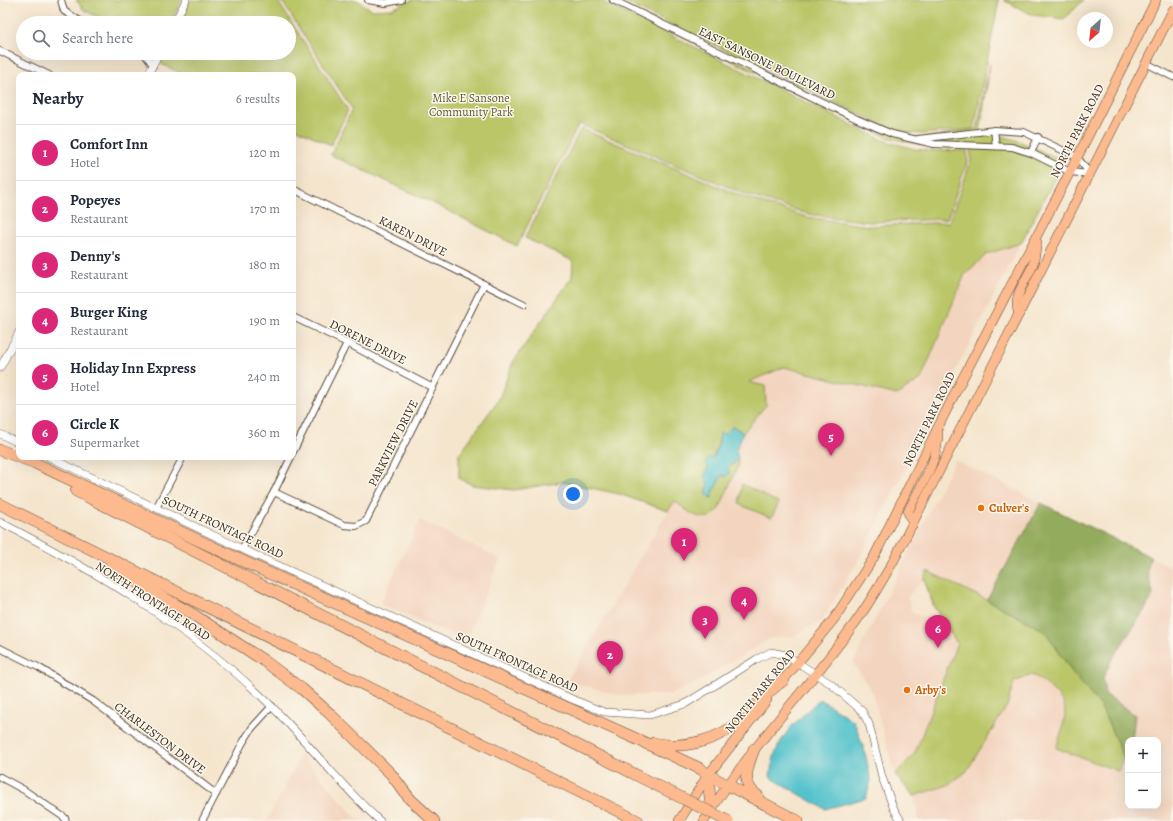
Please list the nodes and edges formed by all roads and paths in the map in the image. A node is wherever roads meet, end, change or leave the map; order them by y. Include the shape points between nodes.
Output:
1 (61, 0) edge
2 (186, 0) edge
3 (368, 0) edge
4 (401, 0) edge
5 (613, 0) edge
6 (1156, 0) edge
7 (1173, 10) edge
8 (72, 16) edge
9 (178, 16) edge
10 (0, 51) edge
11 (16, 59) edge
12 (18, 60) edge
13 (149, 60) edge
14 (156, 60) edge
15 (1146, 64) junction
16 (153, 65) junction
17 (43, 72) edge
18 (150, 72) edge
19 (1173, 77) edge
20 (994, 130) junction
21 (1038, 137) junction
22 (914, 139) junction
23 (996, 146) junction
24 (1031, 153) junction
25 (1077, 158) junction
26 (1070, 172) junction
27 (1090, 174) junction
28 (296, 190) edge
29 (1039, 231) junction
30 (484, 284) junction
31 (524, 304) dead end
32 (1019, 314) junction
33 (296, 318) edge
34 (16, 338) edge
35 (347, 343) junction
36 (0, 368) edge
37 (433, 388) junction
38 (938, 429) junction
39 (0, 434) edge
40 (16, 442) edge
41 (296, 446) edge
42 (0, 451) edge
43 (16, 456) edge
44 (16, 459) edge
45 (18, 460) edge
46 (26, 460) edge
47 (55, 460) edge
48 (181, 460) edge
49 (290, 460) edge
50 (274, 492) junction
51 (0, 504) edge
52 (156, 508) junction
53 (0, 522) edge
54 (913, 524) junction
55 (242, 550) junction
56 (99, 554) junction
57 (0, 648) edge
58 (799, 663) junction
59 (816, 674) junction
60 (784, 680) junction
61 (272, 706) junction
62 (641, 741) junction
63 (754, 749) junction
64 (708, 775) junction
65 (0, 777) edge
66 (396, 782) junction
67 (728, 784) junction
68 (216, 794) junction
69 (774, 808) junction
70 (711, 809) junction
71 (66, 821) edge
72 (202, 821) edge
73 (380, 821) edge
74 (434, 821) edge
75 (440, 821) edge
76 (638, 821) edge
77 (679, 821) edge
78 (704, 821) edge
79 (728, 821) edge
80 (798, 821) edge
81 (901, 821) edge

1 - 8 street via 64,11
2 - 9 street
3 - 4 street via 385,3
5 - 22 street, EAST SANSONE BOULEVARD via 857,120 892,134
6 - 25 main road, NORTH PARK ROAD
7 - 15 main road
10 - 11 street
12 - 17 street
13 - 16 street
14 - 16 street
15 - 19 street
15 - 27 main road
16 - 18 street
20 - 21 street, EAST SANSONE BOULEVARD via 1014,130
20 - 22 street, EAST SANSONE BOULEVARD
20 - 23 street
21 - 24 street
21 - 25 street, EAST SANSONE BOULEVARD
22 - 23 street, EAST SANSONE BOULEVARD via 946,145
23 - 24 street, EAST SANSONE BOULEVARD via 1012,147
24 - 26 street, EAST SANSONE BOULEVARD
25 - 26 main road, NORTH PARK ROAD
25 - 27 street, EAST SANSONE BOULEVARD
26 - 27 street, EAST SANSONE BOULEVARD
26 - 29 main road, NORTH PARK ROAD
27 - 32 main road
28 - 30 street, KAREN DRIVE
29 - 32 main road via 1032,266 1018,295 1016,308
29 - 38 main road, NORTH PARK ROAD
30 - 31 street, KAREN DRIVE
30 - 37 street, PARKVIEW DRIVE
32 - 54 main road
33 - 35 street, DORENE DRIVE
34 - 36 street
35 - 37 street, DORENE DRIVE
35 - 41 street
37 - 50 street, PARKVIEW DRIVE via 366,522 356,526 344,526
38 - 54 main road via 935,459 908,512
38 - 58 main road, NORTH PARK ROAD via 874,557 835,618
39 - 40 street
42 - 43 highway
42 - 44 highway, bridge
45 - 79 highway, bridge
46 - 62 highway via 251,565
47 - 52 street, SOUTH FRONTAGE ROAD
48 - 52 street
49 - 50 street
50 - 55 street
51 - 56 highway
52 - 55 street, SOUTH FRONTAGE ROAD
53 - 61 street, NORTH FRONTAGE ROAD via 86,569 178,628 239,676
54 - 59 main road via 867,606
55 - 58 street, SOUTH FRONTAGE ROAD via 604,712 650,715 685,704 770,652 786,655
56 - 66 highway via 119,572 194,615 302,689
56 - 76 highway
57 - 68 street, CHARLESTON DRIVE via 93,700
58 - 59 street, SOUTH FRONTAGE ROAD
58 - 60 main road, NORTH PARK ROAD
59 - 63 main road
59 - 81 street, SOUTH FRONTAGE ROAD via 862,711 869,724 882,777
60 - 62 highway via 772,688 745,718 713,738 677,746
60 - 64 main road, NORTH PARK ROAD
61 - 68 street via 252,728
61 - 73 street, NORTH FRONTAGE ROAD
62 - 64 highway via 701,769
63 - 67 main road
63 - 69 highway via 746,773 750,790
64 - 67 highway
64 - 70 highway
64 - 77 main road, NORTH PARK ROAD
65 - 71 street via 24,790
66 - 74 highway
66 - 75 highway
67 - 69 highway
67 - 70 main road
68 - 72 street
69 - 80 highway
70 - 78 main road

